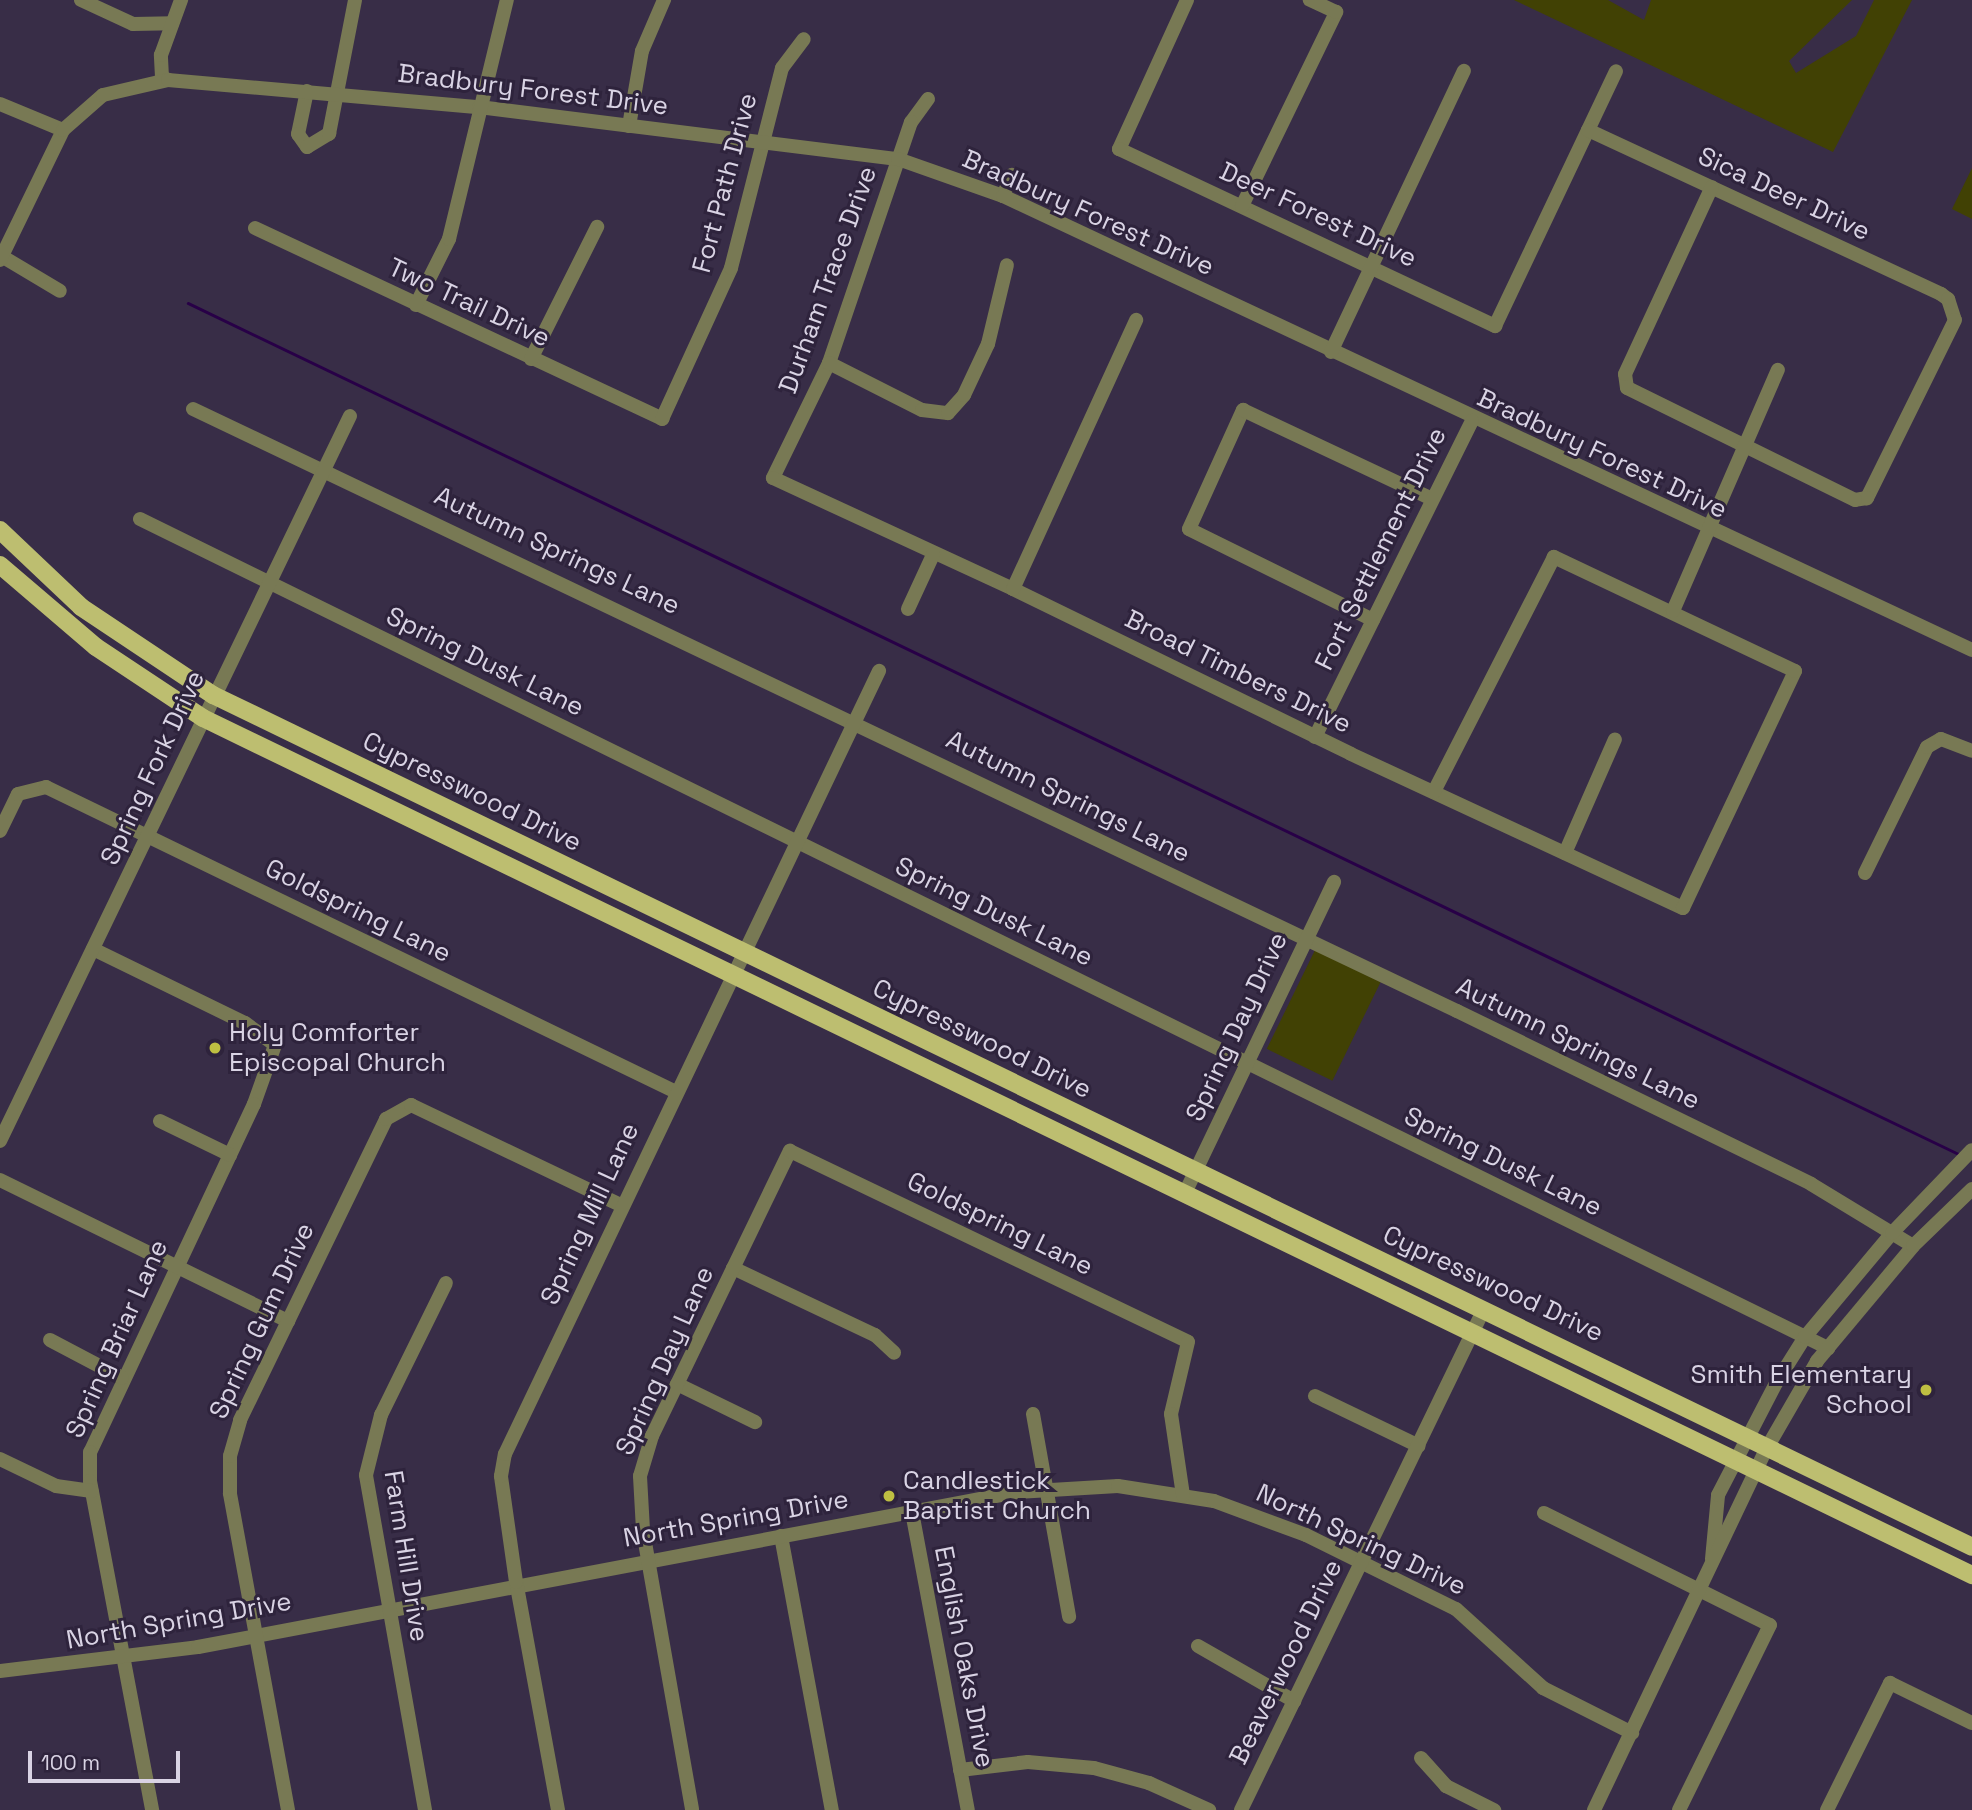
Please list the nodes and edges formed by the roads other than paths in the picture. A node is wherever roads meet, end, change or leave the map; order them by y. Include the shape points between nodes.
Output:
1 (81, 0) edge
2 (181, 0) edge
3 (355, 0) edge
4 (506, 0) edge
5 (664, 0) edge
6 (1187, 0) edge
7 (1310, 0) edge
8 (172, 23) junction
9 (804, 38) dead end
10 (1464, 71) dead end
11 (1616, 71) dead end
12 (168, 80) junction
13 (307, 91) junction
14 (336, 93) junction
15 (928, 99) dead end
16 (0, 104) edge
17 (479, 107) junction
18 (629, 126) junction
19 (1588, 130) junction
20 (62, 131) junction
21 (761, 142) junction
22 (898, 159) junction
23 (1012, 175) dead end
24 (1712, 187) junction
25 (1003, 196) junction
26 (1242, 206) junction
27 (597, 227) dead end
28 (255, 228) dead end
29 (1, 258) edge
30 (1007, 265) dead end
31 (1371, 267) junction
32 (60, 291) dead end
33 (416, 305) junction
34 (1136, 320) dead end
35 (1331, 352) junction
36 (531, 359) junction
37 (829, 363) junction
38 (1778, 370) dead end
39 (193, 409) dead end
40 (350, 416) dead end
41 (662, 419) joint
42 (1472, 421) junction
43 (1744, 448) junction
44 (325, 469) junction
45 (773, 478) joint
46 (1430, 498) junction
47 (140, 519) dead end
48 (0, 530) edge
49 (1708, 532) junction
50 (18, 550) junction
51 (933, 555) junction
52 (1, 566) edge
53 (270, 584) junction
54 (1013, 590) junction
55 (908, 609) dead end
56 (1673, 611) junction
57 (1373, 620) junction
58 (1972, 650) edge
59 (879, 671) dead end
60 (213, 695) junction
61 (203, 718) junction
62 (855, 721) junction
63 (1315, 737) junction
64 (1615, 739) dead end
65 (1972, 751) edge
66 (1434, 792) junction
67 (470, 821) junction
68 (0, 831) edge
69 (148, 836) junction
70 (459, 841) junction
71 (797, 842) junction
72 (1565, 853) junction
73 (1865, 873) dead end
74 (1334, 882) dead end
75 (1306, 938) junction
76 (93, 949) junction
77 (740, 951) junction
78 (730, 973) junction
79 (968, 1061) junction
80 (1249, 1064) junction
81 (958, 1084) junction
82 (676, 1093) junction
83 (160, 1121) dead end
84 (0, 1141) edge
85 (1972, 1150) edge
86 (790, 1151) joint
87 (230, 1155) junction
88 (1195, 1172) junction
89 (0, 1180) edge
90 (1972, 1189) edge
91 (1185, 1193) junction
92 (621, 1205) junction
93 (1892, 1233) junction
94 (1913, 1246) junction
95 (176, 1266) junction
96 (733, 1268) junction
97 (446, 1283) dead end
98 (1484, 1309) junction
99 (288, 1321) junction
100 (1473, 1331) junction
101 (1805, 1337) junction
102 (50, 1340) dead end
103 (1828, 1348) junction
104 (894, 1353) dead end
105 (122, 1378) junction
106 (677, 1384) junction
107 (1315, 1396) dead end
108 (1033, 1414) dead end
109 (755, 1422) dead end
110 (1746, 1434) junction
111 (1419, 1446) junction
112 (1768, 1446) junction
113 (1735, 1457) junction
114 (0, 1459) edge
115 (1758, 1468) junction
116 (1047, 1489) junction
117 (92, 1491) junction
118 (1183, 1494) junction
119 (912, 1512) junction
120 (1544, 1513) dead end
121 (1929, 1527) junction
122 (781, 1536) junction
123 (1972, 1547) edge
124 (1918, 1548) junction
125 (648, 1561) junction
126 (1362, 1562) junction
127 (1711, 1563) junction
128 (1972, 1574) edge
129 (516, 1582) junction
130 (1699, 1587) junction
131 (388, 1610) junction
132 (1069, 1617) dead end
133 (256, 1633) junction
134 (1198, 1646) dead end
135 (124, 1659) junction
136 (0, 1671) edge
137 (1294, 1701) junction
138 (1972, 1723) edge
139 (1632, 1733) junction
140 (1421, 1758) dead end
141 (960, 1770) junction
142 (692, 1809) edge
143 (152, 1810) edge
144 (288, 1810) edge
145 (425, 1810) edge
146 (558, 1810) edge
147 (832, 1810) edge
148 (968, 1810) edge
149 (1209, 1810) edge
150 (1241, 1810) edge
151 (1494, 1810) edge
152 (1594, 1810) edge
153 (1679, 1810) edge
154 (1827, 1810) edge

1 - 8 street via 133,24
2 - 8 street
3 - 14 street
4 - 17 street
5 - 18 street via 642,51
6 - 26 street, Deer Forest Drive via 1119,149
7 - 26 street via 1336,12
8 - 12 street via 161,55 162,77
9 - 21 street, Fort Path Drive via 782,68
10 - 31 street
11 - 19 street
12 - 13 street, Bradbury Forest Drive
12 - 20 street, Bradbury Forest Drive via 103,95
13 - 14 street, Bradbury Forest Drive
13 - 14 street via 298,134 307,147 329,134
14 - 17 street, Bradbury Forest Drive
15 - 22 street, Durham Trace Drive via 911,122
16 - 20 street
17 - 18 street, Bradbury Forest Drive
17 - 33 street via 449,239
18 - 21 street, Bradbury Forest Drive
19 - 24 street, Sica Deer Drive
19 - 31 street, Deer Forest Drive via 1496,326
20 - 29 street, Bradbury Forest Drive
21 - 22 street, Bradbury Forest Drive
21 - 41 street, Fort Path Drive via 731,268
22 - 25 street, Bradbury Forest Drive
22 - 37 street, Durham Trace Drive
23 - 25 street
24 - 43 street via 1625,374 1627,388
24 - 43 street, Sica Deer Drive via 1941,294 1954,308 1955,320 1867,498 1855,500
25 - 35 street, Bradbury Forest Drive
26 - 31 street, Deer Forest Drive
27 - 36 street
28 - 33 street, Two Trail Drive
29 - 32 street
30 - 37 street via 988,344 964,395 948,413 922,410
31 - 35 street
33 - 36 street, Two Trail Drive
34 - 54 street
35 - 42 street, Bradbury Forest Drive
36 - 41 street, Two Trail Drive
37 - 45 street, Durham Trace Drive
38 - 43 street
39 - 44 street, Autumn Springs Lane
40 - 44 street, Spring Fork Drive
42 - 46 street, Fort Settlement Drive
42 - 49 street, Bradbury Forest Drive
43 - 49 street
44 - 53 street, Spring Fork Drive
44 - 62 street, Autumn Springs Lane
45 - 51 street, Broad Timbers Drive
46 - 57 street, Fort Settlement Drive
46 - 57 street via 1243,410 1189,529
47 - 53 street, Spring Dusk Lane
48 - 50 main road, Cypresswood Drive
49 - 56 street
49 - 58 street, Bradbury Forest Drive
50 - 52 main road
50 - 60 main road, Cypresswood Drive via 134,648
51 - 54 street, Broad Timbers Drive
51 - 55 street
52 - 61 main road, Cypresswood Drive via 96,647
53 - 60 street, Spring Fork Drive
53 - 71 street, Spring Dusk Lane
54 - 63 street, Broad Timbers Drive
56 - 66 street via 1554,557
56 - 72 street, Broad Timbers Drive via 1795,671 1682,908
57 - 63 street, Fort Settlement Drive
59 - 62 street, Spring Mill Lane
60 - 61 street, Spring Fork Drive
60 - 67 main road, Cypresswood Drive
61 - 69 street, Spring Fork Drive
61 - 70 main road, Cypresswood Drive
62 - 71 street, Spring Mill Lane
62 - 75 street, Autumn Springs Lane
63 - 66 street, Broad Timbers Drive
64 - 72 street
65 - 73 street via 1933,742
66 - 72 street, Broad Timbers Drive
67 - 70 main road
67 - 77 main road, Cypresswood Drive
68 - 69 street, Goldspring Lane via 18,794 46,787
69 - 76 street, Spring Fork Drive
69 - 82 street, Goldspring Lane
70 - 78 main road, Cypresswood Drive
71 - 77 street, Spring Mill Lane
71 - 80 street, Spring Dusk Lane
74 - 75 street, Spring Day Drive
75 - 80 street, Spring Day Drive
75 - 93 street, Autumn Springs Lane via 1811,1184
76 - 84 street, Spring Fork Drive
76 - 87 street, Spring Briar Lane via 262,1033 275,1045 275,1056
77 - 78 street, Spring Mill Lane
77 - 79 main road, Cypresswood Drive
78 - 81 main road, Cypresswood Drive
78 - 82 street, Spring Mill Lane
79 - 81 main road
79 - 88 main road, Cypresswood Drive
80 - 88 street, Spring Day Drive
80 - 101 street, Spring Dusk Lane
81 - 91 main road, Cypresswood Drive
82 - 92 street, Spring Mill Lane
83 - 87 street
85 - 93 street
86 - 96 street, Spring Day Lane
86 - 118 street, Goldspring Lane via 1188,1342 1171,1414
87 - 95 street, Spring Briar Lane
88 - 91 street, Spring Day Drive
88 - 98 main road, Cypresswood Drive
89 - 95 street
90 - 94 street
91 - 100 main road, Cypresswood Drive
92 - 99 street, Spring Gum Drive via 424,1110 401,1105 391,1114
92 - 129 street, Spring Mill Lane via 505,1454 501,1476
93 - 94 street, Autumn Springs Lane
93 - 101 street
94 - 103 street
95 - 99 street
95 - 105 street, Spring Briar Lane
96 - 104 street via 875,1335
96 - 106 street, Spring Day Lane
97 - 131 street, Farm Hill Drive via 369,1450 367,1500
98 - 100 street, Beaverwood Drive
98 - 110 main road, Cypresswood Drive
99 - 133 street, Spring Gum Drive via 230,1456 230,1493
100 - 111 street, Beaverwood Drive
100 - 113 main road, Cypresswood Drive
101 - 103 street, Spring Dusk Lane
101 - 110 street
102 - 105 street
103 - 112 street
105 - 117 street, Spring Briar Lane via 90,1452
106 - 109 street
106 - 125 street, Spring Day Lane via 640,1476
107 - 111 street
108 - 116 street
110 - 112 main road, Cypresswood Drive
110 - 113 street
111 - 126 street, Beaverwood Drive
112 - 115 street
112 - 121 main road, Cypresswood Drive
113 - 115 main road, Cypresswood Drive
113 - 127 street via 1718,1495
114 - 117 street via 56,1486
115 - 124 main road, Cypresswood Drive
115 - 127 street
116 - 118 street, North Spring Drive via 1118,1486
116 - 119 street, North Spring Drive
116 - 132 street
117 - 135 street, Spring Briar Lane
118 - 126 street, North Spring Drive via 1266,1517
119 - 122 street, North Spring Drive
119 - 141 street, English Oaks Drive
120 - 130 street
121 - 123 main road, Cypresswood Drive
121 - 124 main road
122 - 125 street, North Spring Drive
122 - 147 street
124 - 128 main road, Cypresswood Drive
125 - 129 street, North Spring Drive
125 - 142 street, Spring Day Lane
126 - 137 street, Beaverwood Drive
126 - 139 street, North Spring Drive via 1456,1609 1544,1688
127 - 130 street
129 - 131 street, North Spring Drive
129 - 146 street, Spring Mill Lane
130 - 139 street
130 - 153 street via 1770,1625
131 - 133 street, North Spring Drive
131 - 145 street, Farm Hill Drive
133 - 135 street, North Spring Drive
133 - 144 street, Spring Gum Drive
134 - 137 street
135 - 136 street, North Spring Drive
135 - 143 street, Spring Briar Lane
137 - 150 street, Beaverwood Drive
138 - 154 street via 1890,1683
139 - 152 street
140 - 151 street via 1446,1786
141 - 148 street, English Oaks Drive
141 - 149 street via 1028,1762 1094,1768 1149,1783

